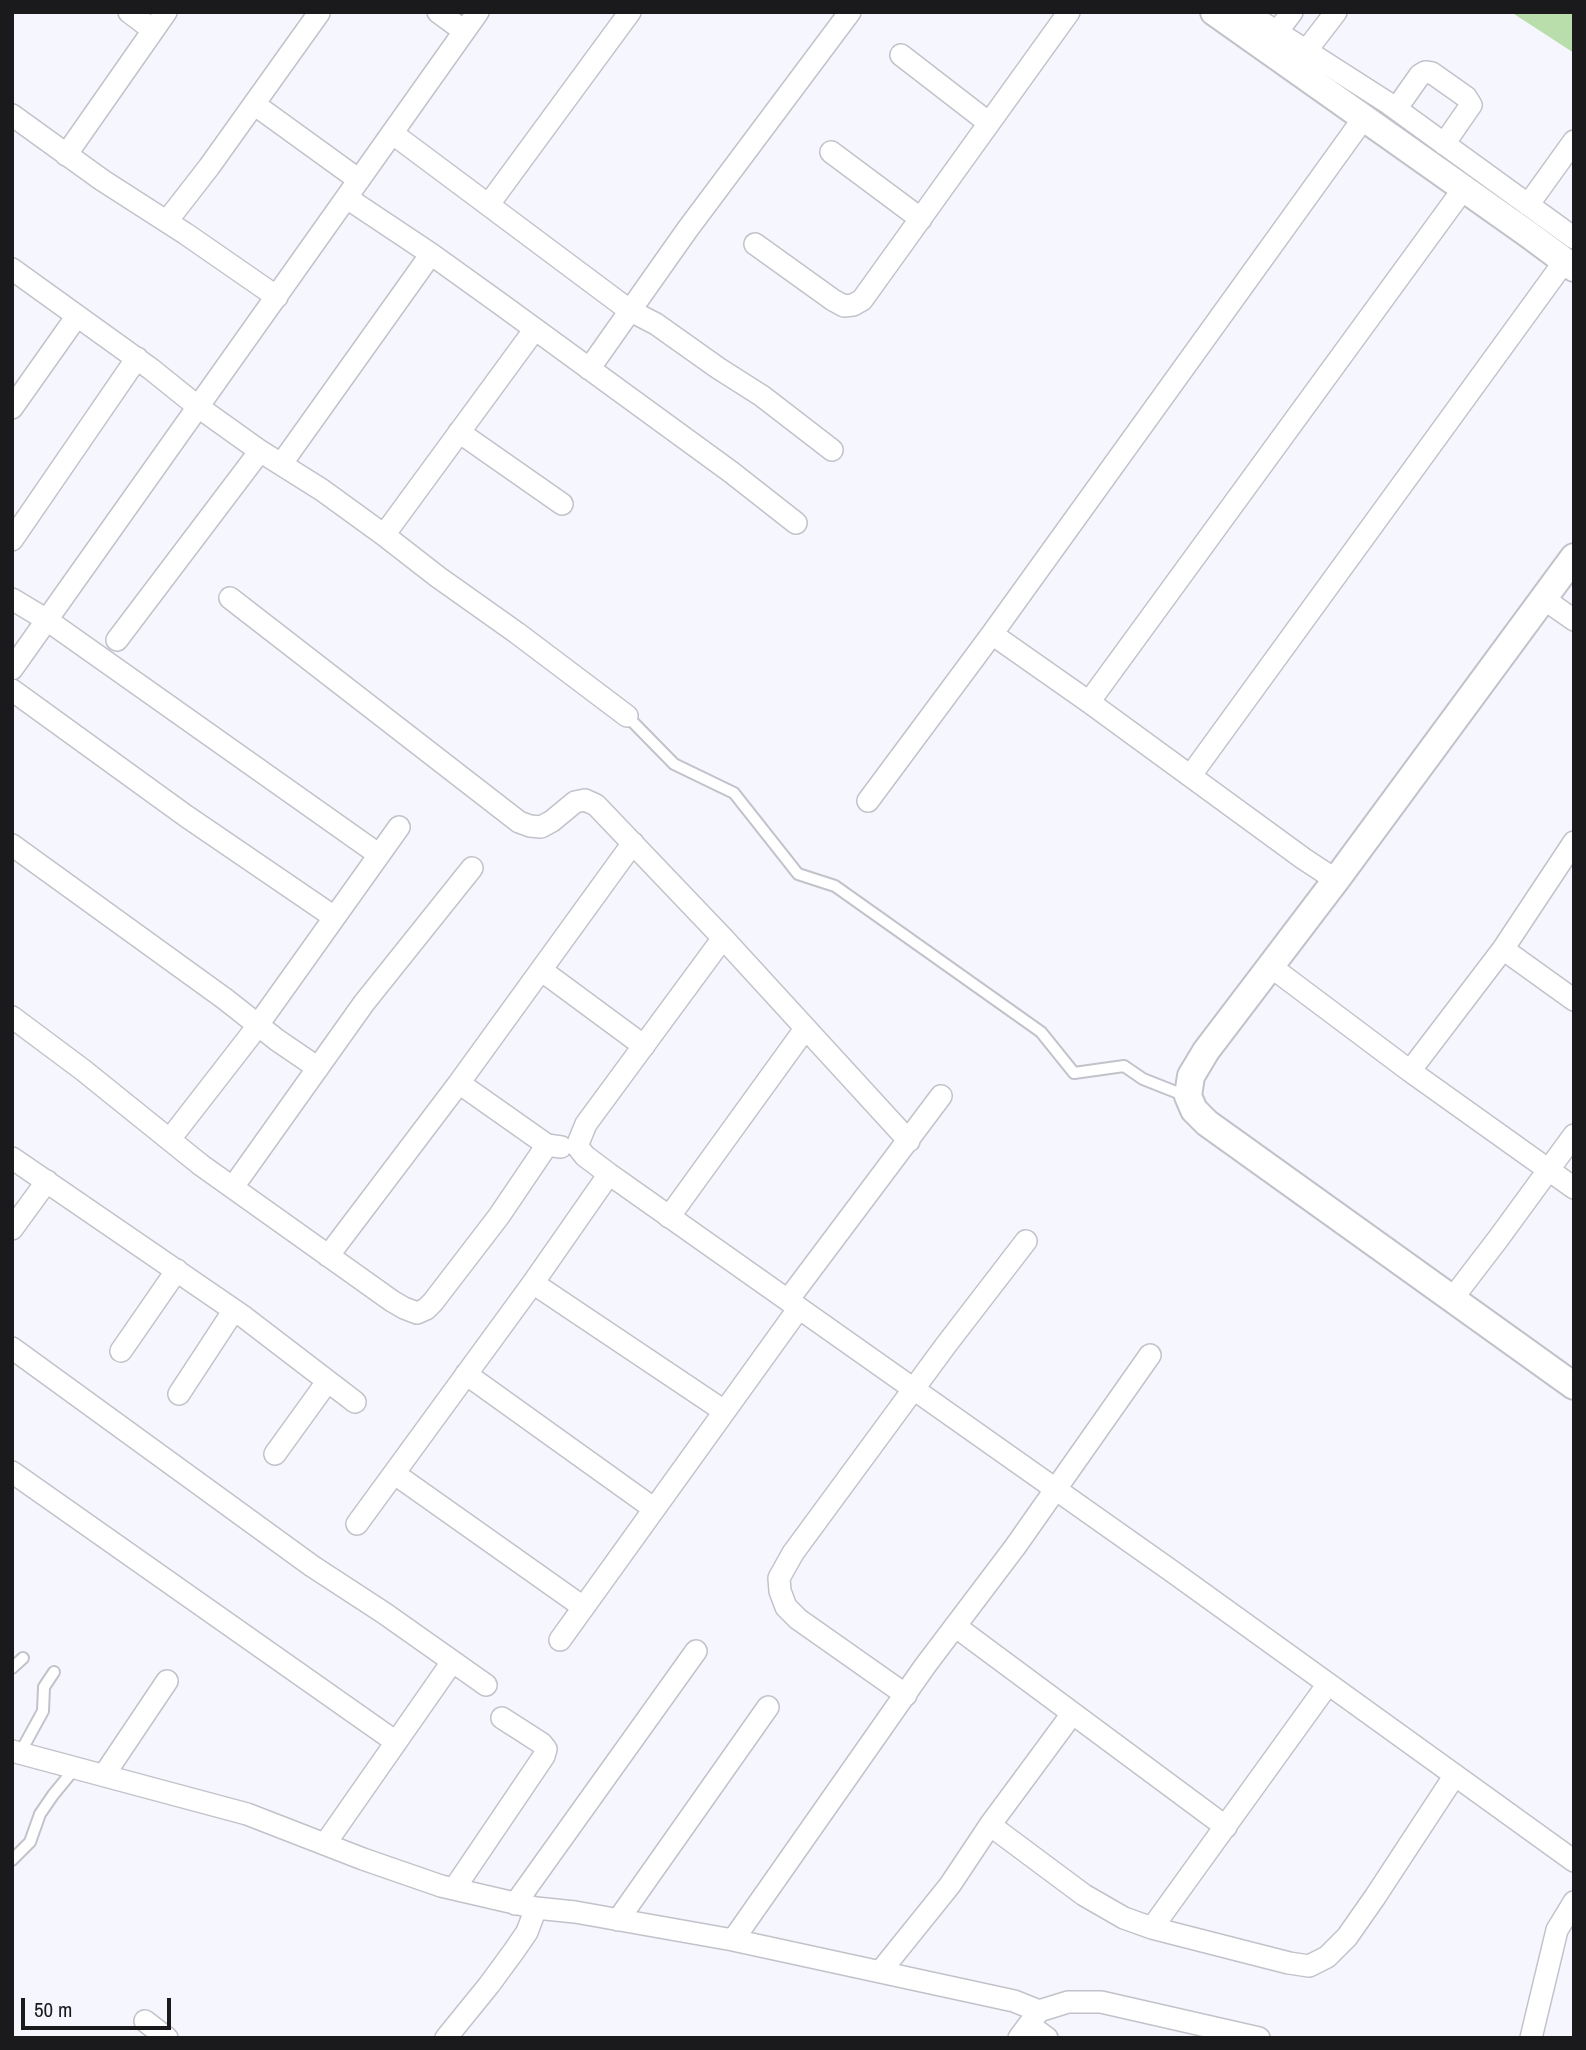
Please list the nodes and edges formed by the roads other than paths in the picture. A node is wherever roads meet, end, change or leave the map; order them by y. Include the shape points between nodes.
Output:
1 (129, 12) edge
2 (166, 12) edge
3 (438, 12) edge
4 (478, 12) edge
5 (630, 12) edge
6 (850, 12) edge
7 (1214, 12) edge
8 (1245, 12) edge
9 (1292, 12) edge
10 (1336, 12) edge
11 (319, 13) edge
12 (1058, 16) edge
13 (153, 30) junction
14 (464, 31) junction
15 (1277, 32) junction
16 (1306, 51) junction
17 (901, 55) dead end
18 (254, 104) junction
19 (1396, 109) junction
20 (12, 115) edge
21 (1363, 119) junction
22 (989, 123) junction
23 (392, 133) junction
24 (1574, 141) edge
25 (1444, 144) junction
26 (831, 152) dead end
27 (66, 155) junction
28 (1464, 188) junction
29 (353, 189) junction
30 (489, 204) junction
31 (1528, 205) junction
32 (921, 219) junction
33 (167, 221) junction
34 (755, 244) dead end
35 (431, 254) junction
36 (1571, 256) edge
37 (12, 269) edge
38 (277, 297) junction
39 (629, 310) junction
40 (77, 316) junction
41 (535, 329) junction
42 (137, 358) junction
43 (589, 369) junction
44 (197, 406) junction
45 (12, 408) edge
46 (459, 432) junction
47 (832, 450) dead end
48 (260, 451) junction
49 (282, 463) junction
50 (562, 503) dead end
51 (796, 523) dead end
52 (384, 534) junction
53 (12, 540) edge
54 (1574, 557) edge
55 (230, 598) dead end
56 (12, 599) edge
57 (1544, 599) junction
58 (47, 620) junction
59 (1574, 620) edge
60 (992, 634) junction
61 (117, 640) dead end
62 (12, 669) edge
63 (12, 690) edge
64 (1089, 702) junction
65 (627, 716) joint
66 (1191, 775) junction
67 (868, 801) dead end
68 (399, 827) dead end
69 (1574, 842) edge
70 (633, 843) junction
71 (12, 845) edge
72 (379, 854) junction
73 (472, 868) dead end
74 (1336, 880) junction
75 (334, 917) junction
76 (723, 938) junction
77 (1503, 948) junction
78 (1270, 966) junction
79 (541, 970) junction
80 (1574, 1000) edge
81 (12, 1017) edge
82 (258, 1024) junction
83 (805, 1029) junction
84 (644, 1046) junction
85 (318, 1068) junction
86 (1410, 1071) junction
87 (459, 1083) junction
88 (941, 1096) dead end
89 (1188, 1097) junction
90 (1574, 1135) edge
91 (170, 1139) junction
92 (909, 1141) junction
93 (547, 1146) junction
94 (577, 1146) junction
95 (12, 1158) edge
96 (1548, 1169) junction
97 (609, 1174) junction
98 (47, 1181) junction
99 (233, 1187) junction
100 (1574, 1188) edge
101 (668, 1217) junction
102 (12, 1229) edge
103 (1026, 1241) dead end
104 (328, 1256) junction
105 (177, 1270) junction
106 (533, 1283) junction
107 (1452, 1299) junction
108 (793, 1304) junction
109 (234, 1310) junction
110 (12, 1348) edge
111 (121, 1352) dead end
112 (1150, 1355) dead end
113 (466, 1374) junction
114 (327, 1382) junction
115 (1574, 1386) edge
116 (915, 1390) junction
117 (178, 1394) dead end
118 (355, 1402) dead end
119 (724, 1411) junction
120 (275, 1454) dead end
121 (12, 1472) edge
122 (395, 1474) junction
123 (1056, 1489) junction
124 (653, 1508) junction
125 (357, 1524) dead end
126 (583, 1608) junction
127 (955, 1626) junction
128 (560, 1640) dead end
129 (696, 1651) dead end
130 (23, 1658) dead end
131 (452, 1662) junction
132 (12, 1668) edge
133 (54, 1672) dead end
134 (167, 1681) dead end
135 (1328, 1684) junction
136 (486, 1685) dead end
137 (906, 1695) junction
138 (768, 1707) dead end
139 (1072, 1713) junction
140 (502, 1718) dead end
141 (396, 1742) junction
142 (16, 1752) edge
143 (76, 1768) junction
144 (104, 1775) junction
145 (1455, 1775) junction
146 (990, 1825) junction
147 (1226, 1827) junction
148 (325, 1844) junction
149 (12, 1860) edge
150 (1574, 1861) edge
151 (454, 1889) junction
152 (1574, 1902) edge
153 (525, 1906) junction
154 (618, 1920) junction
155 (1153, 1928) junction
156 (733, 1940) junction
157 (880, 1972) junction
158 (145, 2021) dead end
159 (1029, 2025) edge
160 (167, 2038) edge
161 (446, 2038) edge
162 (1047, 2038) edge
163 (1259, 2038) edge
164 (1531, 2038) edge

1 - 13 street
2 - 13 street
3 - 14 street
4 - 14 street
5 - 30 street
6 - 39 street
7 - 21 street
8 - 15 street
9 - 15 street
10 - 16 street
11 - 18 street
12 - 22 street
13 - 27 street
14 - 23 street
15 - 16 street
16 - 19 street
17 - 22 street
18 - 29 street
18 - 33 street
19 - 25 street
19 - 25 street via 1425,72 1466,97 1471,105
20 - 27 street
21 - 28 street
21 - 60 street
22 - 32 street
23 - 29 street
23 - 30 street
24 - 31 street
25 - 31 street
26 - 32 street
27 - 33 street
28 - 36 street via 1528,234
28 - 64 street
29 - 35 street
29 - 38 street
30 - 39 street
31 - 36 street
32 - 34 street via 862,300 853,305 833,300
33 - 38 street
35 - 41 street
35 - 49 street
36 - 66 street
37 - 40 street
38 - 44 street
39 - 43 street
39 - 47 street via 762,396
40 - 42 street
40 - 45 street
41 - 43 street
41 - 46 street
42 - 44 street
42 - 53 street
43 - 51 street
44 - 48 street
44 - 58 street
46 - 50 street
46 - 52 street
48 - 49 street
48 - 61 street
49 - 52 street
52 - 65 street
54 - 57 street
55 - 70 street via 519,822 541,827 575,802 586,800
56 - 58 street
57 - 59 street
57 - 74 street
58 - 62 street
58 - 72 street
60 - 64 street
60 - 67 street
63 - 75 street
64 - 66 street
65 - 89 lane via 674,764 734,793 799,874 835,886 1030,1024 1074,1073 1124,1066
66 - 74 street
68 - 72 street
69 - 77 street
70 - 76 street
70 - 79 street
71 - 82 street
72 - 75 street
73 - 85 street
74 - 78 street
75 - 82 street
76 - 83 street
76 - 84 street
77 - 80 street
77 - 86 street
78 - 86 street
78 - 89 street via 1206,1051 1191,1076
79 - 84 street
79 - 87 street
81 - 91 street
82 - 85 street
82 - 91 street
83 - 92 street
83 - 101 street
84 - 94 street via 586,1124
85 - 99 street
86 - 96 street
87 - 93 street
87 - 104 street
88 - 92 street
89 - 107 street via 1208,1123
90 - 96 street
91 - 99 street
92 - 108 street
93 - 94 street
93 - 104 street via 499,1216 425,1309 404,1308
94 - 97 street
95 - 98 street
96 - 100 street
96 - 107 street
97 - 101 street
97 - 106 street
98 - 102 street
98 - 105 street
99 - 104 street
101 - 108 street
103 - 116 street
105 - 109 street
105 - 111 street
106 - 113 street
106 - 119 street
107 - 115 street
108 - 116 street
108 - 119 street
109 - 114 street
109 - 117 street
110 - 131 street
112 - 123 street
113 - 122 street
113 - 124 street
114 - 118 street
114 - 120 street
116 - 123 street
116 - 137 street via 779,1578 786,1607 798,1619
119 - 124 street
121 - 141 street
122 - 125 street
122 - 126 street
123 - 127 street
123 - 135 street
124 - 126 street
126 - 128 street
127 - 137 street
127 - 139 street
129 - 153 street
130 - 132 lane
131 - 136 street
131 - 141 street
133 - 142 lane via 44,1687 43,1711
134 - 144 street
135 - 145 street
135 - 147 street
137 - 156 street
138 - 154 street
139 - 146 street
139 - 147 street
140 - 151 street via 546,1749
141 - 148 street
142 - 143 street
143 - 144 street
143 - 149 lane via 40,1814 30,1842
144 - 148 street via 247,1814
145 - 150 street
145 - 155 street via 1347,1937 1327,1957 1309,1966
146 - 155 street via 1084,1895
146 - 157 street via 950,1885
147 - 155 street
148 - 151 street
151 - 153 street
152 - 164 street via 1557,1930
153 - 154 street
153 - 161 street via 527,1932
154 - 156 street
156 - 157 street
157 - 159 street via 1014,2000
158 - 160 street
159 - 162 street
159 - 163 street via 1068,2002 1101,2002

